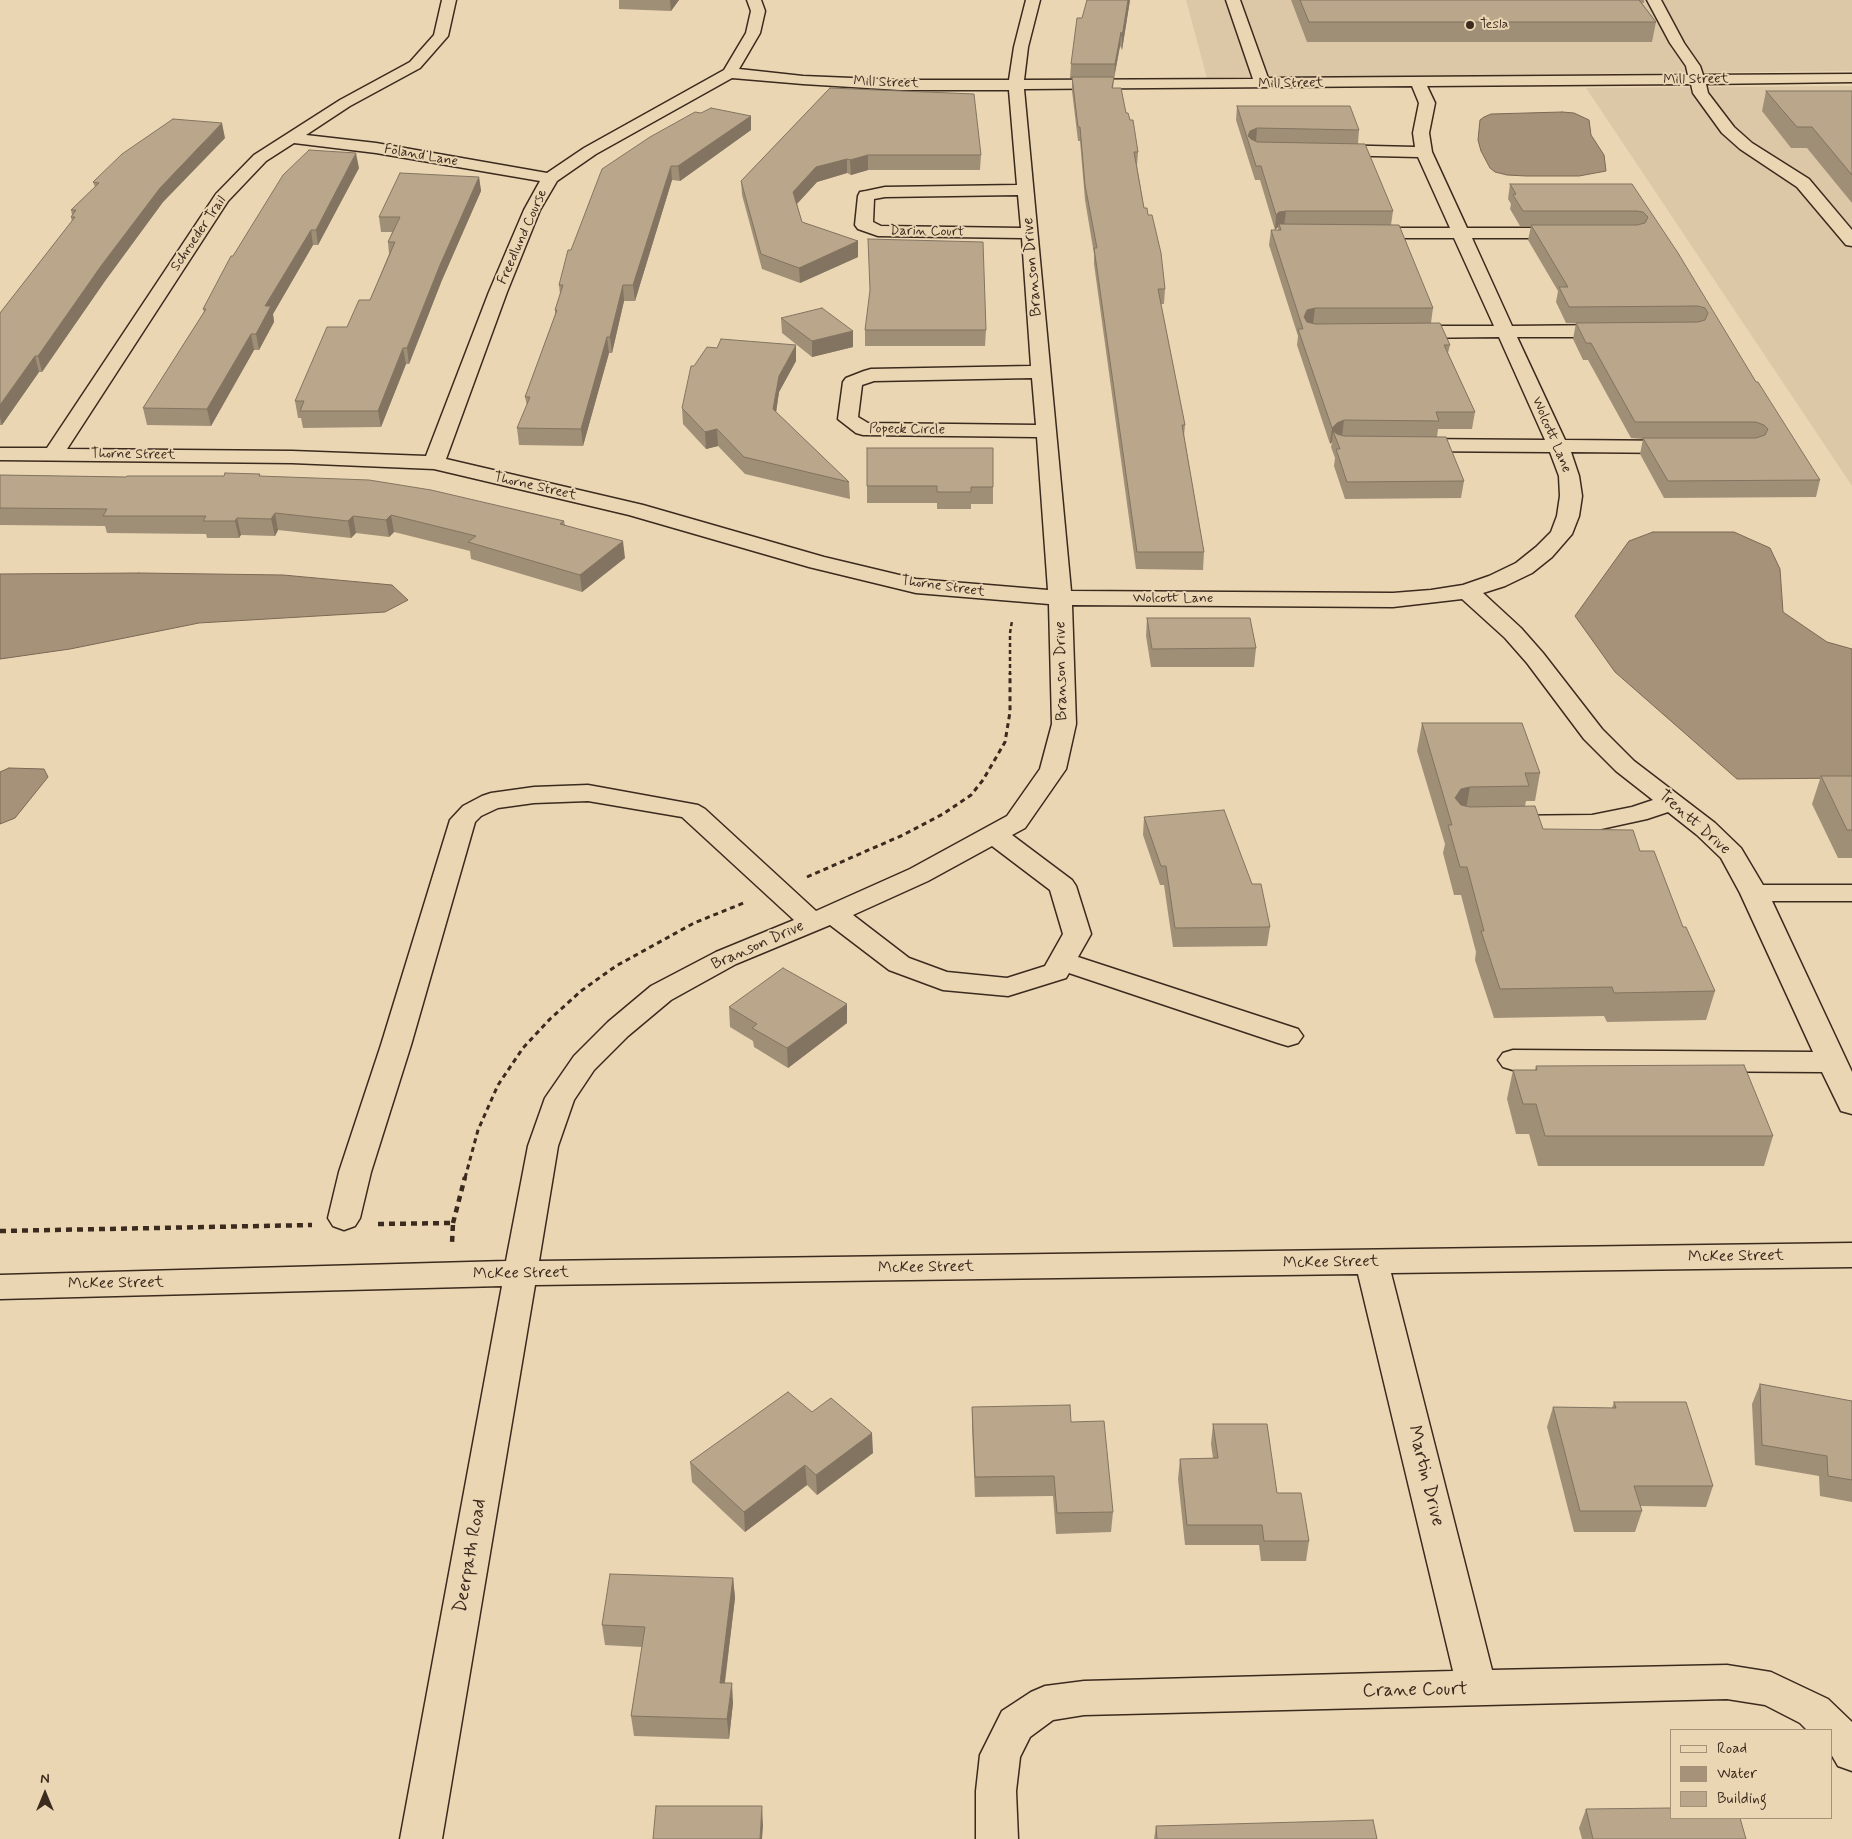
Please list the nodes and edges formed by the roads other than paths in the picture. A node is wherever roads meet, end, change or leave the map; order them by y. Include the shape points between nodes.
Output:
1 (449, 0) edge
2 (754, 0) edge
3 (1033, 0) edge
4 (1233, 0) edge
5 (1654, 0) edge
6 (730, 73) junction
7 (1852, 78) edge
8 (1697, 79) junction
9 (1418, 82) junction
10 (1263, 84) junction
11 (1016, 85) junction
12 (292, 138) junction
13 (1315, 149) edge
14 (1424, 152) junction
15 (550, 178) junction
16 (1026, 190) junction
17 (1030, 233) junction
18 (1352, 233) edge
19 (1577, 233) edge
20 (1461, 234) junction
21 (1852, 241) edge
22 (1506, 331) junction
23 (1626, 331) edge
24 (1388, 332) edge
25 (1041, 372) junction
26 (1046, 431) junction
27 (1392, 445) edge
28 (1558, 446) junction
29 (1694, 447) edge
30 (0, 454) edge
31 (53, 454) junction
32 (434, 463) junction
33 (1467, 591) junction
34 (1060, 598) junction
35 (1671, 802) junction
36 (1475, 825) edge
37 (994, 834) junction
38 (1754, 893) junction
39 (1852, 893) edge
40 (823, 918) junction
41 (1062, 961) junction
42 (1288, 1036) dead end
43 (1513, 1060) dead end
44 (1832, 1062) junction
45 (1852, 1104) edge
46 (344, 1218) dead end
47 (1852, 1255) edge
48 (1372, 1262) junction
49 (520, 1273) junction
50 (0, 1287) edge
51 (1477, 1689) junction
52 (1852, 1753) edge
53 (421, 1839) edge
54 (997, 1839) edge

1 - 12 street, Schroeder Trail via 441,36 415,65 345,103
2 - 6 street via 758,11 753,33
3 - 11 street, Branson Drive via 1021,47
4 - 10 street via 1256,72
5 - 8 street via 1693,66
6 - 11 street, Mill Street via 890,84
6 - 15 street, Freedlund Course via 590,151
7 - 8 street, Mill Street
8 - 9 street, Mill Street
8 - 21 street via 1701,93 1735,137 1803,183
9 - 10 street, Mill Street
9 - 14 street, Wolcott Lane via 1427,103 1421,133
10 - 11 street, Mill Street
11 - 16 street, Branson Drive
12 - 15 street, Foland Lane via 376,148
12 - 31 street, Schroeder Trail via 260,158 222,198
13 - 14 street
14 - 20 street, Wolcott Lane
15 - 32 street, Freedlund Course via 532,210 498,292
16 - 17 street, Branson Drive
16 - 17 street, Darin Court via 885,192 866,196 864,225 878,231
17 - 25 street, Branson Drive
18 - 20 street
19 - 20 street
20 - 22 street, Wolcott Lane
22 - 23 street
22 - 24 street
22 - 28 street, Wolcott Lane
25 - 26 street, Branson Drive
25 - 26 street, Popeck Circle via 871,375 853,382 848,419 863,429
26 - 34 street, Branson Drive
27 - 28 street
28 - 29 street
28 - 33 street, Wolcott Lane via 1569,476 1571,496 1561,534 1524,568
30 - 31 street, Thorne Street
31 - 32 street, Thorne Street via 292,457
32 - 34 street, Thorne Street via 636,510 817,562 916,586
33 - 34 street, Wolcott Lane via 1393,600
33 - 35 street, Trentt Drive via 1535,658 1593,734 1625,766
34 - 37 street, Branson Drive via 1064,724 1053,768 1016,822
35 - 36 street via 1638,814 1592,823
35 - 38 street, Trentt Drive via 1732,854
37 - 40 street, Branson Drive via 919,875
37 - 41 street via 1062,886 1077,934
38 - 39 street
38 - 44 street, Trentt Drive
40 - 41 street via 899,964 943,981 1008,987 1056,972
40 - 46 street via 776,889 689,810 588,793 491,801 472,811 462,820 355,1172
40 - 49 street, Branson Drive via 726,958 661,993 584,1063 560,1098 543,1146
41 - 42 street
43 - 44 street
44 - 45 street, Trentt Drive
47 - 48 street, McKee Street
48 - 49 street, McKee Street
48 - 51 street, Martin Drive
49 - 50 street, McKee Street
49 - 53 street, Deerpath Road
51 - 52 street, Crane Court via 1727,1682 1772,1689 1814,1711 1847,1743
51 - 54 street, Crane Court via 1084,1698 1045,1704 1016,1724 1000,1755 996,1791

